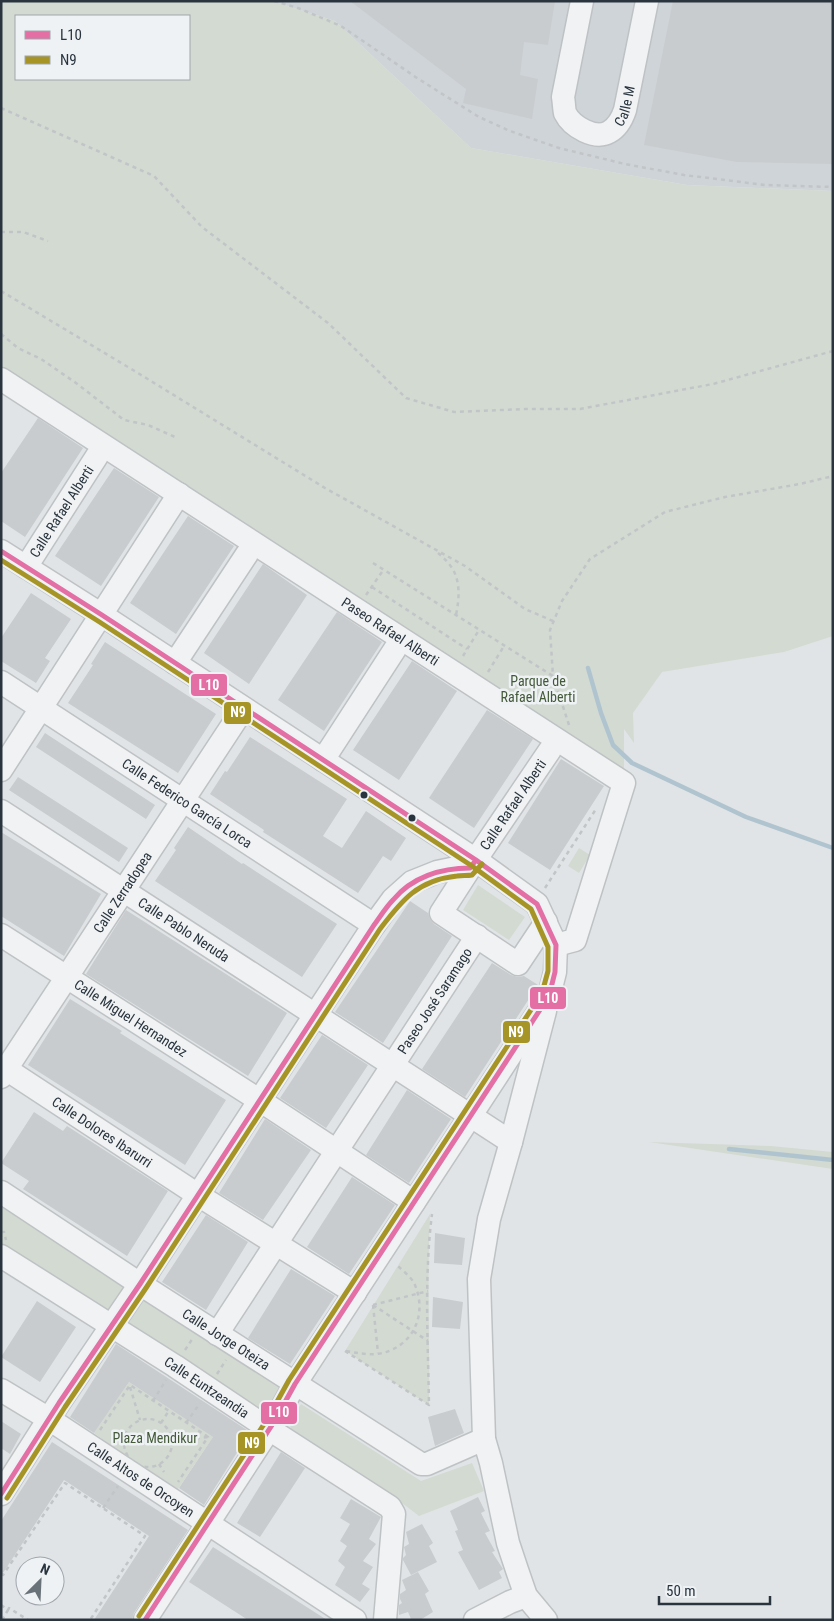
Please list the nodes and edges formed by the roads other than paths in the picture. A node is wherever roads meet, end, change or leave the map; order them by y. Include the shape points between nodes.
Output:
1 (582, 1) edge
2 (647, 1) edge
3 (1, 379) edge
4 (97, 456) dead end
5 (179, 494) junction
6 (1, 551) edge
7 (248, 554) dead end
8 (26, 567) junction
9 (102, 615) junction
10 (396, 649) dead end
11 (175, 663) junction
12 (1, 682) edge
13 (42, 708) junction
14 (244, 709) junction
15 (559, 748) junction
16 (323, 760) junction
17 (1, 770) edge
18 (183, 800) junction
19 (1, 811) edge
20 (473, 864) junction
21 (124, 891) junction
22 (546, 922) junction
23 (374, 925) junction
24 (1, 935) edge
25 (477, 936) junction
26 (556, 945) junction
27 (67, 978) junction
28 (549, 996) junction
29 (314, 1015) junction
30 (392, 1066) junction
31 (4, 1073) edge
32 (260, 1100) junction
33 (470, 1116) junction
34 (511, 1142) junction
35 (337, 1151) junction
36 (1, 1192) edge
37 (198, 1195) junction
38 (423, 1208) junction
39 (276, 1244) junction
40 (1, 1256) edge
41 (140, 1284) junction
42 (364, 1299) junction
43 (112, 1325) junction
44 (207, 1333) junction
45 (296, 1384) junction
46 (1, 1390) edge
47 (49, 1419) junction
48 (269, 1429) junction
49 (484, 1439) junction
50 (1, 1494) edge
51 (207, 1523) junction
52 (526, 1596) junction
53 (145, 1620) edge
54 (355, 1620) edge
55 (385, 1620) edge
56 (475, 1620) edge
57 (546, 1620) edge

1 - 2 street, Calle M via 563,97 565,113 576,128 592,133 608,133 620,123
3 - 5 street, Paseo Rafael Alberti
4 - 8 street, Calle Rafael Alberti
5 - 9 street
5 - 15 street, Paseo Rafael Alberti via 477,688
6 - 8 street, Calle Rafael Alberti
7 - 11 street
8 - 9 street, Calle Rafael Alberti
9 - 11 street, Calle Rafael Alberti
9 - 13 street
10 - 16 street
11 - 14 street, Calle Rafael Alberti
12 - 13 street, Calle Federico García Lorca
13 - 17 street
13 - 18 street, Calle Federico García Lorca
14 - 16 street, Calle Rafael Alberti
14 - 18 street, Calle Zerradopea
15 - 20 street, Calle Rafael Alberti
15 - 26 street, Paseo Rafael Alberti via 624,783 576,940
16 - 20 street, Calle Rafael Alberti
18 - 21 street, Calle Zerradopea
18 - 23 street, Calle Federico García Lorca
19 - 21 street, Calle Pablo Neruda
20 - 22 street, Calle Rafael Alberti via 537,904
20 - 23 street via 412,882 393,899
20 - 25 street, Paseo José Saramago via 441,913
21 - 27 street, Calle Zerradopea
21 - 29 street, Calle Pablo Neruda
22 - 25 street, Paseo José Saramago via 518,964
22 - 26 street, Calle Rafael Alberti
23 - 29 street
24 - 27 street, Calle Miguel Hernandez
25 - 30 street, Paseo José Saramago
26 - 28 street via 555,972
27 - 31 street, Calle Zerradopea
27 - 32 street, Calle Miguel Hernandez
28 - 33 street
28 - 34 street
29 - 30 street, Paseo José Saramago
29 - 32 street
30 - 33 street, Paseo José Saramago
30 - 35 street, Paseo José Saramago
31 - 37 street, Calle Dolores Ibarurri
32 - 35 street
32 - 37 street
33 - 34 street, Paseo José Saramago
33 - 38 street
34 - 49 street via 489,1219 479,1279
35 - 38 street
35 - 39 street, Paseo José Saramago
36 - 41 street, Calle Jorge Oteiza
37 - 39 street
37 - 41 street
38 - 42 street
39 - 42 street
39 - 44 street, Paseo José Saramago
40 - 43 street, Calle Euntzeandia
41 - 43 street
41 - 44 street, Calle Jorge Oteiza
42 - 45 street
43 - 47 street
43 - 48 street, Calle Euntzeandia
44 - 45 street, Calle Jorge Oteiza
45 - 48 street
45 - 49 street, Calle Jorge Oteiza via 421,1464
46 - 47 street, Calle Altos de Orcoyen
47 - 50 street
47 - 51 street, Calle Altos de Orcoyen
48 - 51 street
48 - 55 street, Calle Euntzeandia via 390,1507 394,1514
49 - 52 street via 508,1543
51 - 53 street
51 - 54 street, Calle Altos de Orcoyen
52 - 56 street
52 - 57 street

